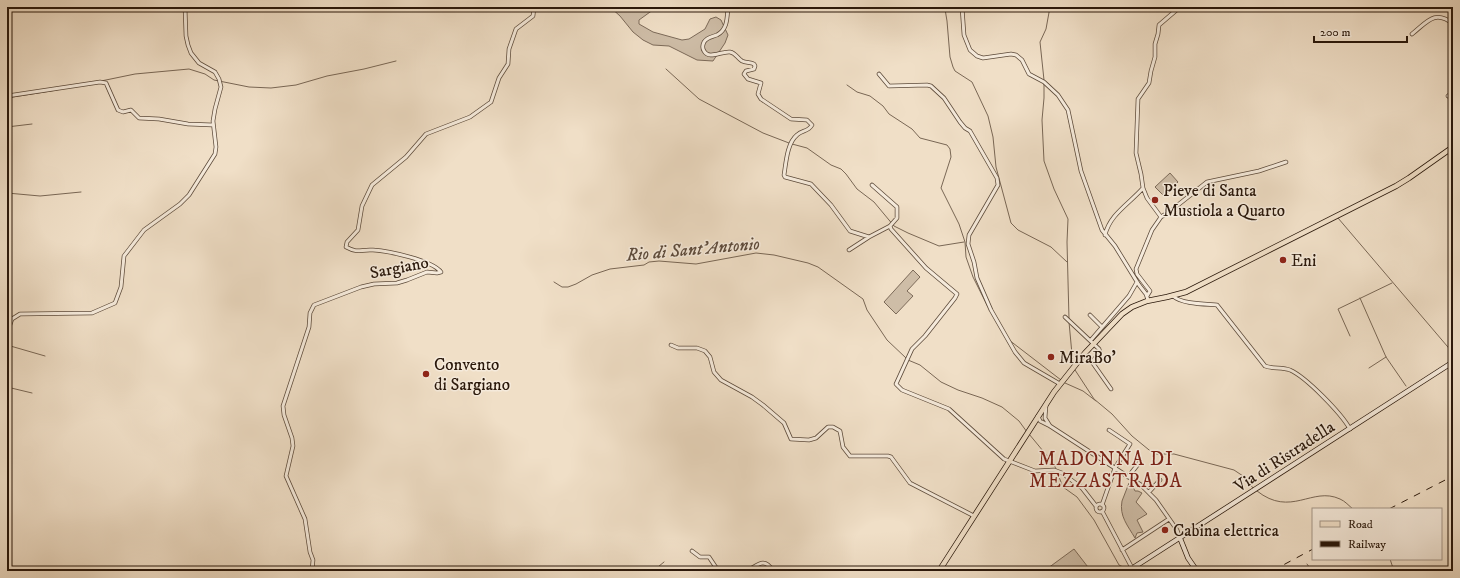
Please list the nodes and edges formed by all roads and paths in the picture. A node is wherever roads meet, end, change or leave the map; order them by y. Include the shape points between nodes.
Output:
1 (185, 7) edge
2 (534, 7) edge
3 (728, 7) edge
4 (962, 7) edge
5 (1180, 7) edge
6 (1453, 24) edge
7 (1412, 34) dead end
8 (879, 74) dead end
9 (1453, 92) edge
10 (7, 96) edge
11 (1448, 96) dead end
12 (213, 125) junction
13 (1453, 147) edge
14 (1286, 162) dead end
15 (872, 185) dead end
16 (1143, 188) junction
17 (1161, 217) junction
18 (890, 226) junction
19 (1105, 235) junction
20 (868, 237) junction
21 (849, 250) dead end
22 (1137, 282) junction
23 (1173, 296) junction
24 (1148, 298) junction
25 (7, 315) edge
26 (1090, 315) dead end
27 (1066, 317) dead end
28 (12, 319) junction
29 (1102, 327) junction
30 (7, 333) edge
31 (1093, 342) junction
32 (670, 344) dead end
33 (1453, 362) edge
34 (1060, 384) junction
35 (1111, 389) dead end
36 (1046, 404) junction
37 (1038, 414) junction
38 (1046, 418) junction
39 (1042, 422) junction
40 (1050, 426) junction
41 (1350, 429) junction
42 (1029, 430) junction
43 (1109, 430) dead end
44 (1009, 461) junction
45 (1139, 463) dead end
46 (1115, 468) junction
47 (1128, 477) junction
48 (1160, 480) dead end
49 (1149, 492) junction
50 (1102, 505) junction
51 (1096, 506) junction
52 (1102, 511) junction
53 (974, 516) junction
54 (1169, 520) junction
55 (1180, 538) junction
56 (692, 550) dead end
57 (1122, 550) junction
58 (1130, 570) edge
59 (312, 571) edge
60 (723, 571) edge
61 (747, 571) edge
62 (773, 571) edge
63 (939, 571) edge
64 (1197, 571) edge

1 - 12 street via 186,36 191,52 199,63 214,72 222,87
2 - 59 street, Sargiano via 533,16 516,29 509,50 508,64 499,78 491,102 470,116 426,134 406,157 372,185 362,206 358,230 347,242 346,247 355,252 393,252 434,265 441,272 427,272 397,283 360,287 314,305 310,314 309,327 283,406 293,446 286,476 305,518
3 - 20 street via 727,23 702,45 705,53 710,56 729,52 736,54 742,61 754,64 754,69 744,74 748,79 761,83 758,94 761,99 791,119 807,120 812,125 810,129 798,134 790,146 785,177 811,184 850,231
4 - 19 street via 964,35 970,50 983,58 1016,55 1022,60 1029,74 1044,82 1058,95 1068,110 1081,170
5 - 16 street via 1159,25 1149,83 1138,99 1136,153
6 - 7 street via 1440,16 1433,17
8 - 34 street via 889,86 931,86 944,98 960,122 973,135 998,184 969,235 968,244 977,278 1015,352 1024,363
9 - 11 street
10 - 12 street via 100,82 106,83 118,110 123,112 131,110 139,118
12 - 28 street via 216,147 213,158 189,195 144,230 124,256 121,287 115,303 92,313 23,314
13 - 23 main road via 1396,186 1186,292
14 - 17 street via 1259,171 1207,182
15 - 18 street via 897,207 897,218
16 - 17 street
16 - 19 street via 1111,218
17 - 24 street via 1152,230 1136,268 1137,274 1150,291
18 - 20 street
18 - 44 street via 926,268 957,294 912,349 896,384 902,390 949,409
19 - 22 street via 1116,246
20 - 21 street
22 - 24 street
22 - 29 street via 1129,296
23 - 24 main road
23 - 41 street via 1182,301 1217,305 1265,366 1289,370 1310,385 1341,416
24 - 31 main road via 1122,314
25 - 28 street
26 - 29 street
27 - 31 street
28 - 30 street
29 - 31 street
31 - 34 main road
31 - 35 street via 1100,352 1092,362
32 - 53 street via 678,348 697,348 705,351 710,357 714,372 721,380 763,405 784,423 791,439 809,440 816,438 828,427 833,427 840,431 843,446 850,456 891,457 910,483
33 - 41 street, Via di Ristradella
34 - 36 main road
36 - 37 main road
36 - 38 street
37 - 38 street
37 - 39 street
37 - 42 main road
38 - 40 street
39 - 40 street
39 - 42 street
40 - 46 street
41 - 55 street, Via di Ristradella
42 - 44 main road
43 - 46 street via 1130,444
44 - 51 street via 1036,471 1060,472 1082,488
44 - 53 main road
45 - 47 street
46 - 47 street
46 - 50 street
47 - 49 street
48 - 49 street
49 - 54 street
50 - 51 street
50 - 52 street
51 - 52 street via 1097,511
52 - 57 street
53 - 63 main road
54 - 55 street
54 - 57 street
55 - 58 street, Via di Ristradella
55 - 64 street via 1188,558
56 - 60 street via 700,557 709,557 718,569
57 - 58 street
61 - 62 street via 764,563

